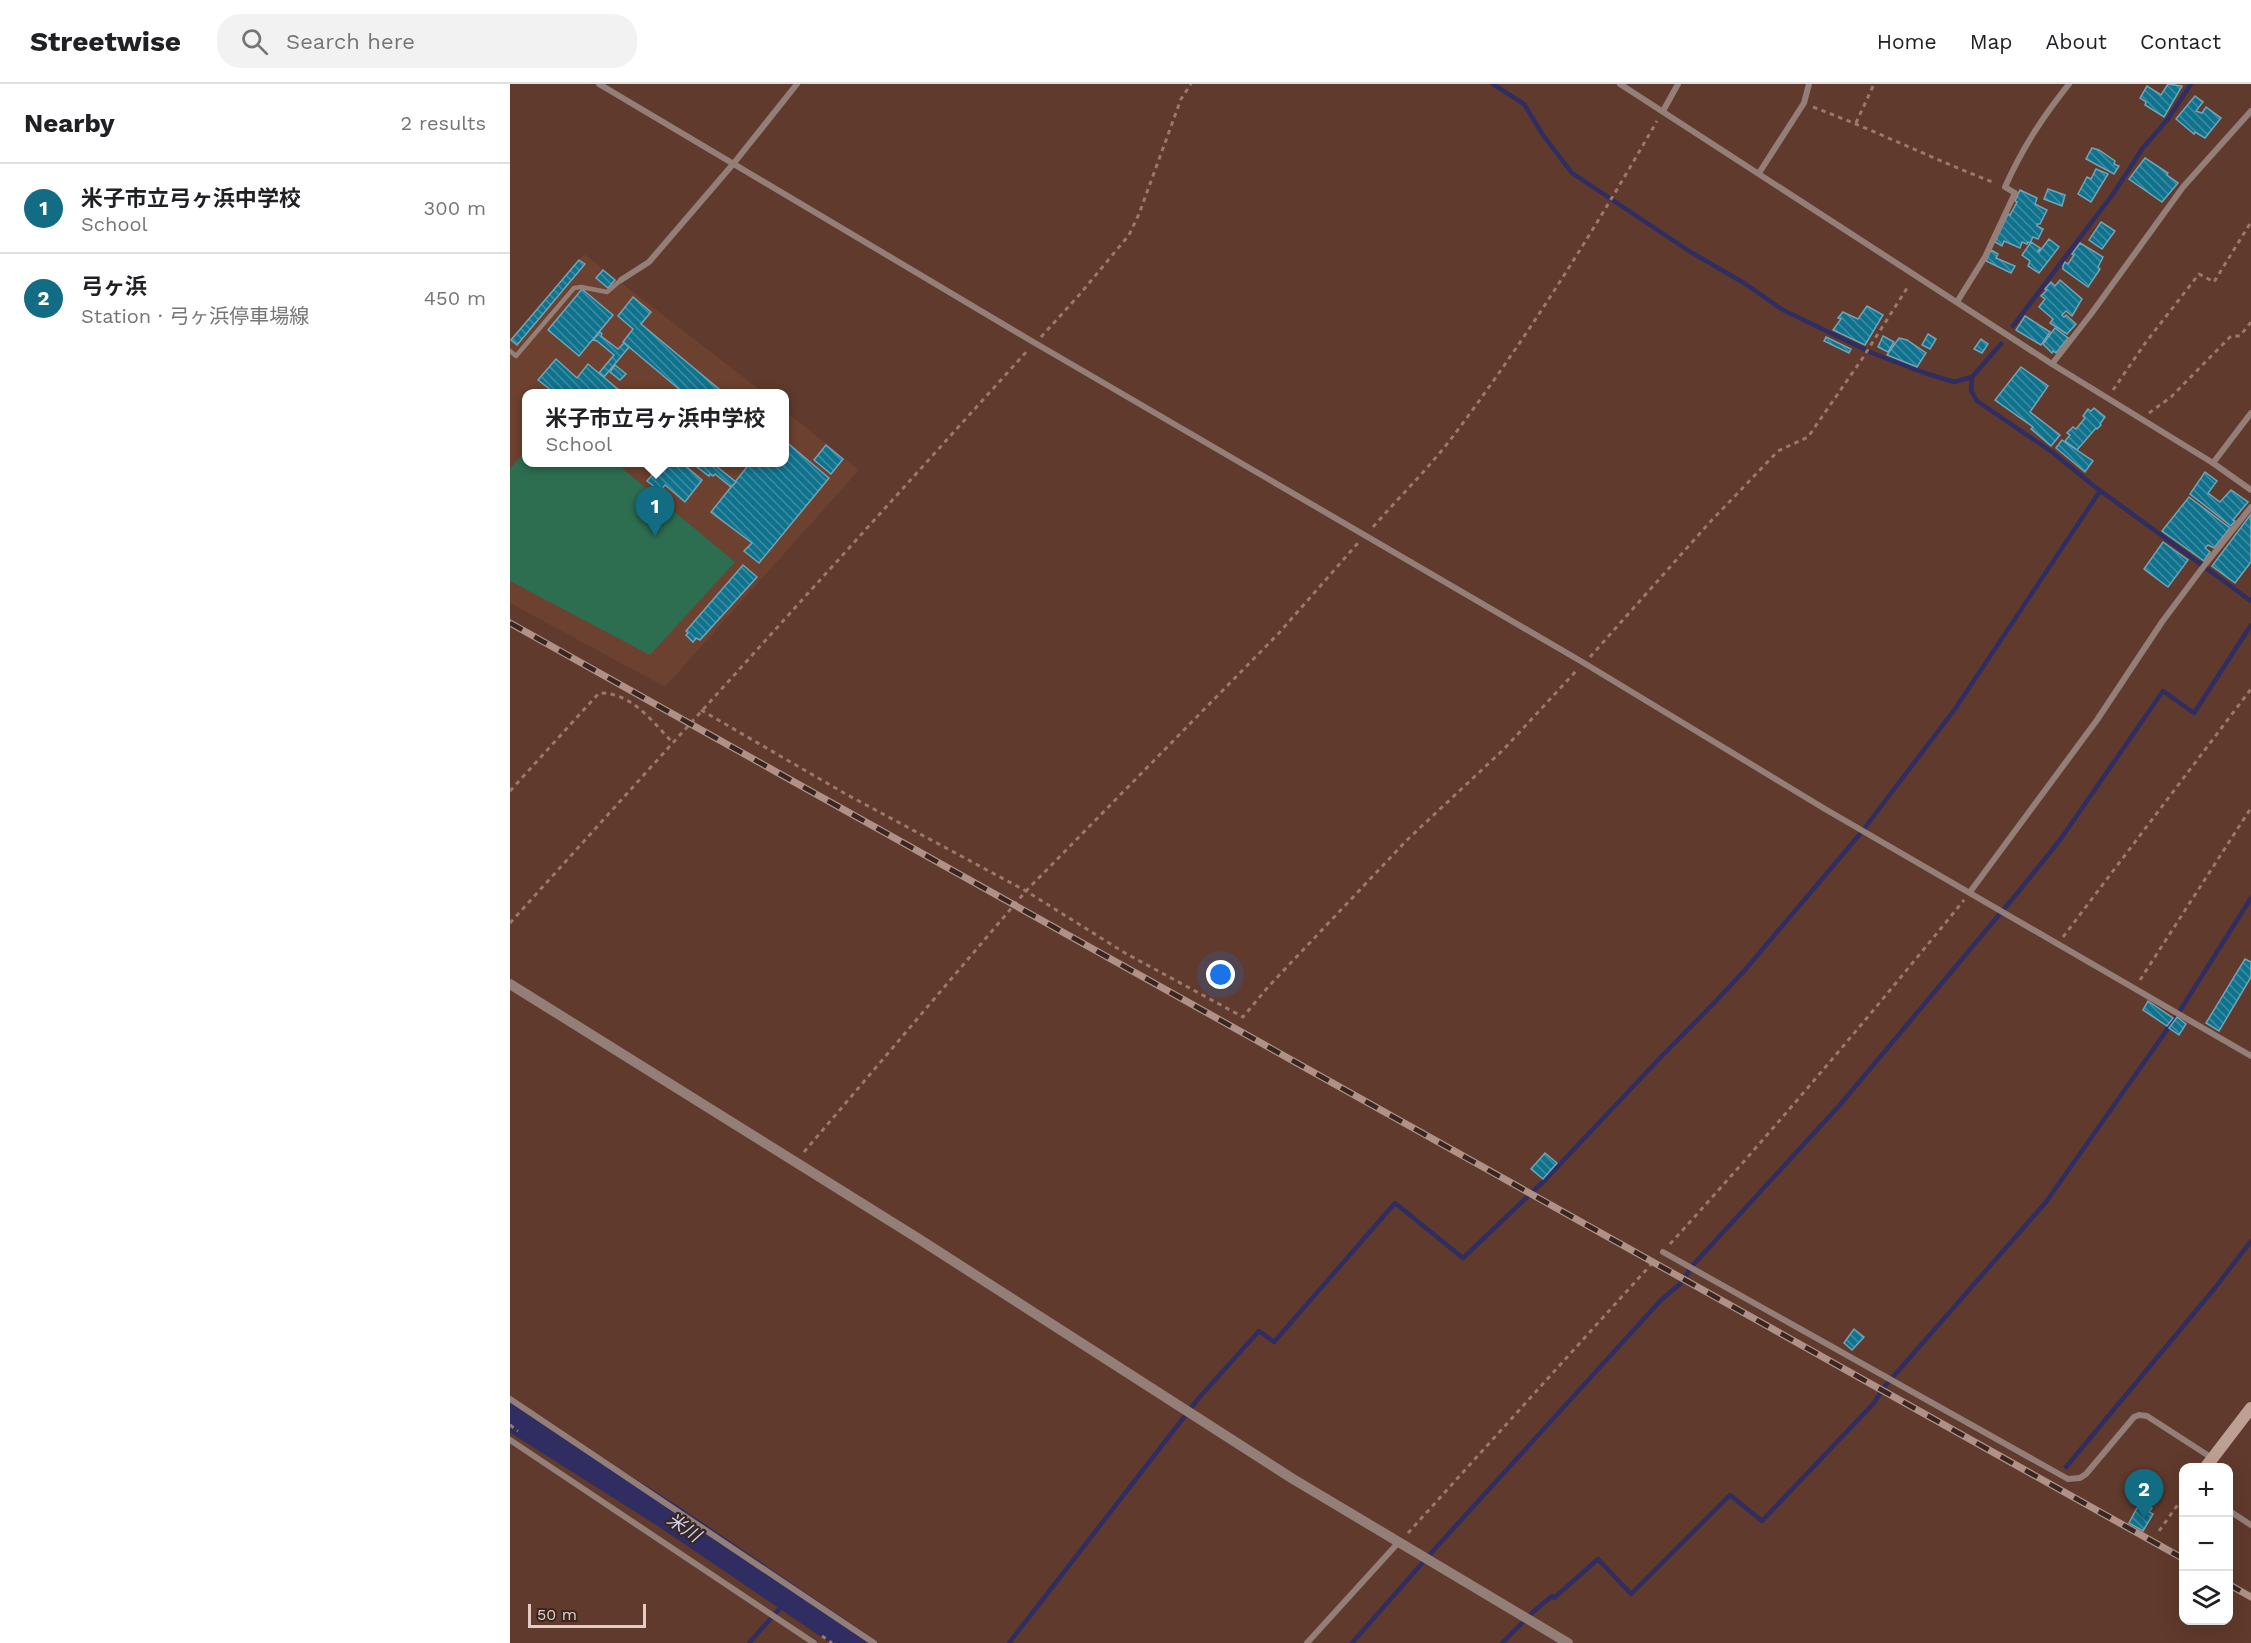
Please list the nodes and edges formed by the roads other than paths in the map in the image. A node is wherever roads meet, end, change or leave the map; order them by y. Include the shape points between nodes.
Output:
1 (599, 84) edge
2 (797, 84) edge
3 (1620, 84) edge
4 (1678, 84) edge
5 (1809, 84) edge
6 (2069, 84) edge
7 (1663, 111) junction
8 (2251, 111) edge
9 (734, 163) junction
10 (1759, 173) junction
11 (621, 280) joint
12 (1957, 302) junction
13 (510, 351) edge
14 (2052, 364) junction
15 (2251, 413) edge
16 (2213, 463) junction
17 (2251, 490) edge
18 (2251, 507) edge
19 (1970, 892) junction
20 (510, 984) edge
21 (2251, 1056) edge
22 (1663, 1252) road end
23 (510, 1399) edge
24 (2251, 1408) edge
25 (510, 1440) edge
26 (2208, 1463) edge
27 (2233, 1512) edge
28 (2251, 1525) edge
29 (1398, 1543) junction
30 (814, 1643) edge
31 (874, 1643) edge
32 (1307, 1643) edge
33 (1568, 1643) edge

1 - 9 street
2 - 9 street
3 - 7 street
4 - 7 street
5 - 10 street via 1804,103
6 - 12 street via 2022,149 2005,187 2015,193 1985,257
7 - 10 street
8 - 14 street via 2183,187
9 - 11 street via 649,262
9 - 19 street
10 - 12 street
11 - 13 lane via 607,292 574,288 516,356
12 - 14 street
14 - 16 street
15 - 16 street
16 - 17 street
18 - 19 street via 2169,614 2097,720
19 - 21 street
20 - 29 street
22 - 26 street via 2068,1479 2084,1477 2139,1415 2147,1416
23 - 31 street
24 - 26 main road
25 - 30 street
27 - 28 street
29 - 32 street
29 - 33 street

